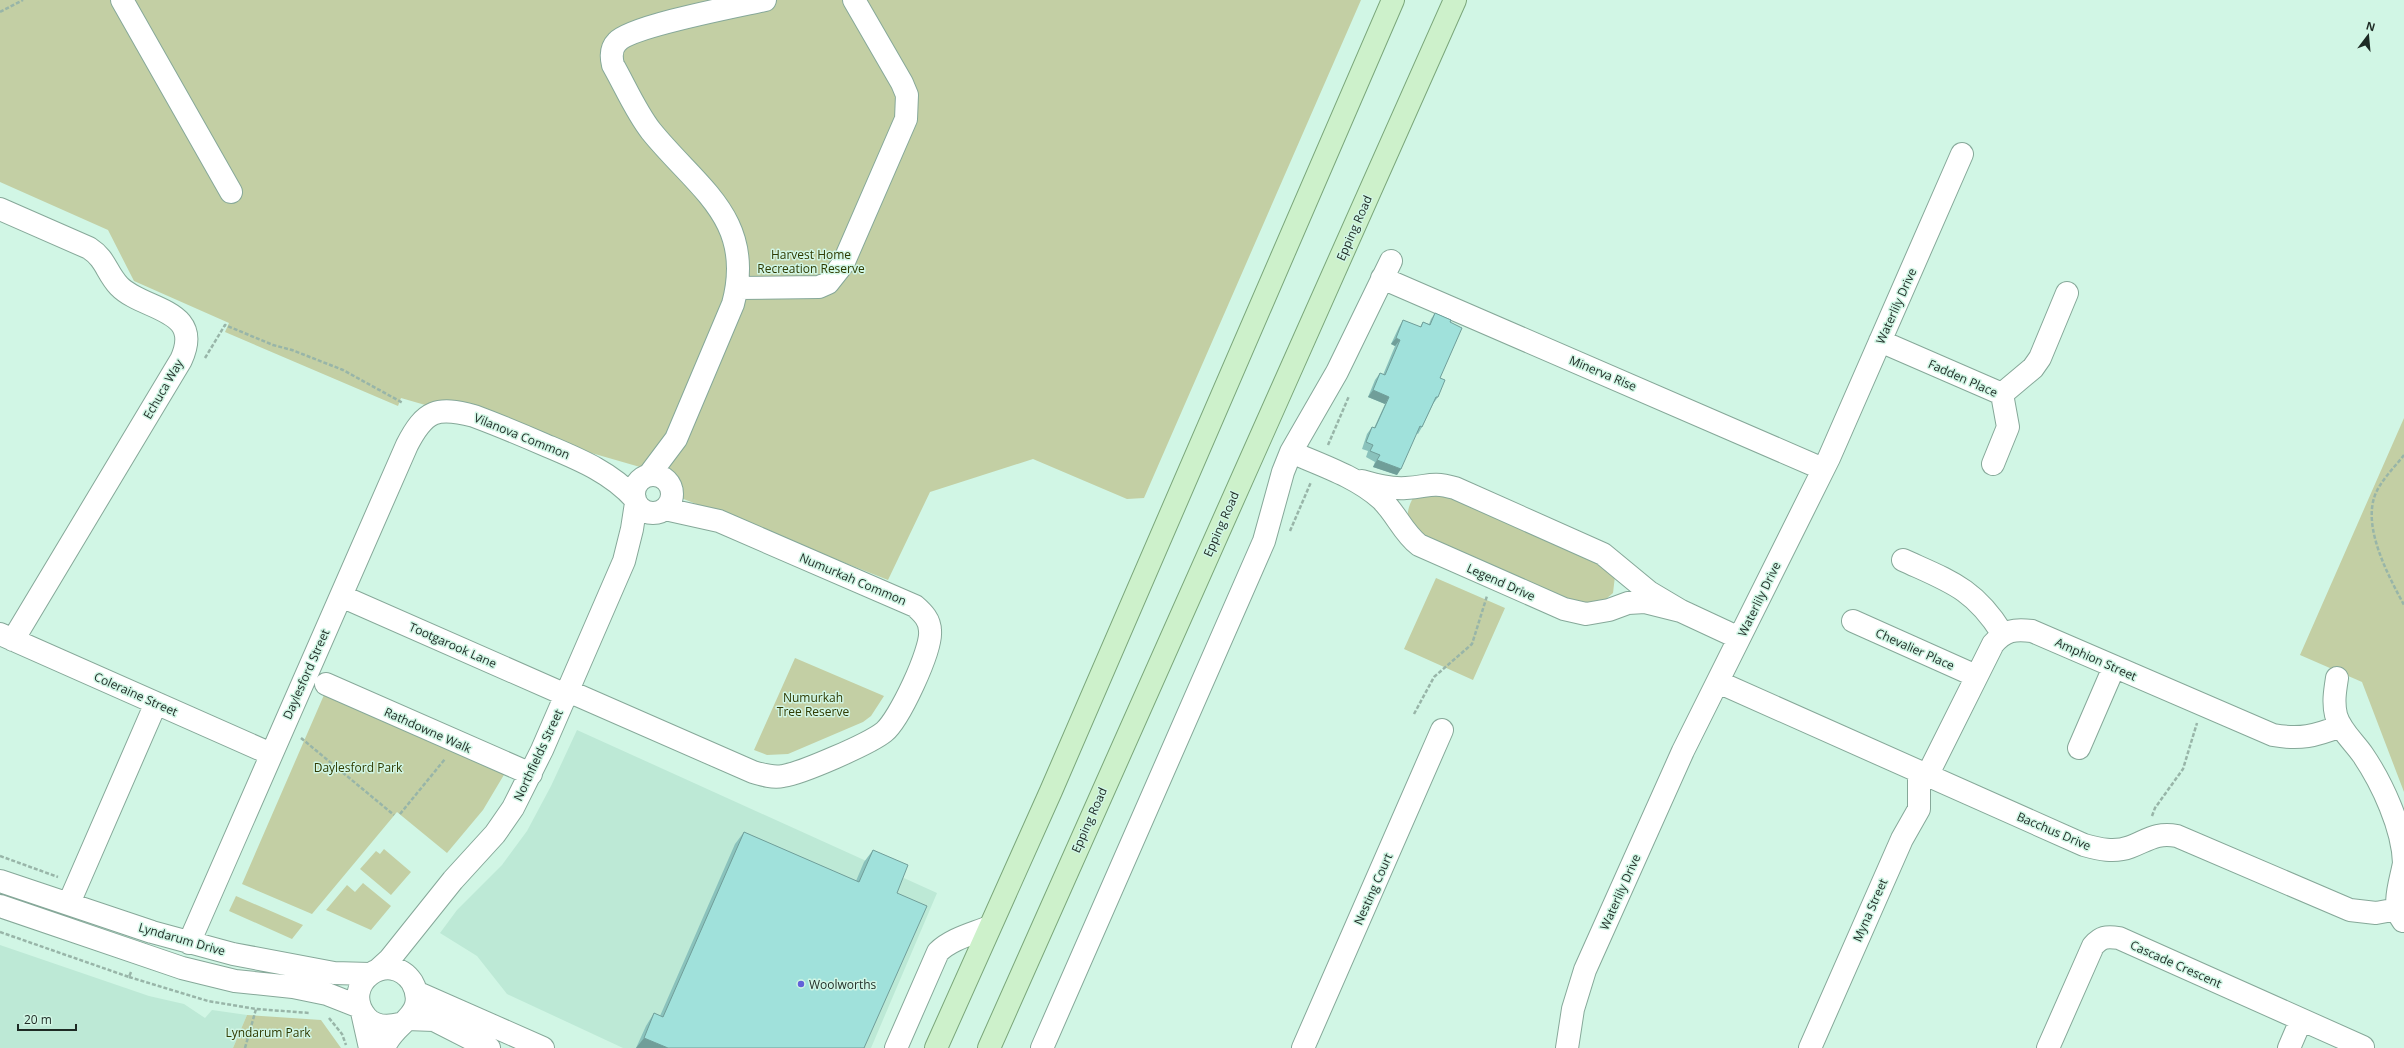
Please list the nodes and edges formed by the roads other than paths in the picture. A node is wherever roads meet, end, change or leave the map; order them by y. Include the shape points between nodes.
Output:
1 (122, 0) edge
2 (765, 0) edge
3 (854, 0) edge
4 (1392, 0) edge
5 (1455, 0) edge
6 (1962, 154) dead end
7 (230, 192) dead end
8 (0, 209) edge
9 (738, 288) junction
10 (2067, 293) dead end
11 (1880, 341) junction
12 (2002, 394) junction
13 (433, 413) joint
14 (676, 439) junction
15 (1291, 452) junction
16 (587, 463) junction
17 (1993, 464) dead end
18 (1823, 469) junction
19 (646, 476) junction
20 (1348, 477) junction
21 (1424, 484) junction
22 (667, 500) junction
23 (635, 501) junction
24 (1403, 526) junction
25 (1903, 560) dead end
26 (624, 561) junction
27 (1623, 570) junction
28 (341, 596) junction
29 (1609, 610) junction
30 (1681, 611) junction
31 (1853, 621) dead end
32 (2002, 634) junction
33 (6, 637) edge
34 (1739, 638) junction
35 (2114, 667) junction
36 (1976, 676) junction
37 (2337, 678) dead end
38 (1718, 682) junction
39 (326, 684) dead end
40 (567, 693) junction
41 (156, 704) junction
42 (2341, 726) junction
43 (1442, 730) dead end
44 (2079, 748) dead end
45 (271, 754) junction
46 (531, 774) junction
47 (1923, 774) junction
48 (2404, 863) edge
49 (0, 881) edge
50 (69, 903) junction
51 (0, 906) edge
52 (2401, 915) edge
53 (416, 927) junction
54 (989, 927) junction
55 (189, 943) junction
56 (374, 972) junction
57 (416, 989) junction
58 (361, 1009) junction
59 (2302, 1020) junction
60 (403, 1022) junction
61 (2363, 1047) edge
62 (370, 1048) edge
63 (384, 1048) edge
64 (489, 1048) edge
65 (543, 1048) edge
66 (896, 1048) edge
67 (936, 1048) edge
68 (989, 1048) edge
69 (1042, 1048) edge
70 (1303, 1048) edge
71 (1567, 1048) edge
72 (1810, 1048) edge
73 (2048, 1048) edge
74 (2289, 1048) edge

1 - 7 street
2 - 9 street via 637,30 617,42 612,54 613,65 649,128 701,184 726,218 738,255
3 - 9 street via 902,83 907,95 906,119 846,260 835,276 819,287
4 - 54 main road via 1071,747
5 - 68 main road, Epping Road
6 - 11 street, Waterlily Drive
8 - 33 street, Echuca Way via 99,254 120,286 174,316 182,325 186,342 181,360
9 - 14 street
10 - 12 street via 2040,358 2030,371
11 - 12 street, Fadden Place
11 - 18 street, Waterlily Drive
12 - 17 street, Fadden Place via 2008,427
13 - 16 street, Vilanova Common via 448,410 474,416
13 - 28 street, Daylesford Street via 420,422 407,444
14 - 19 street
14 - 22 street
15 - 18 street, Minerva Rise via 1337,372 1386,270
15 - 20 street, Legend Drive
15 - 69 street via 1264,541
16 - 19 street, Vilanova Common via 617,473
16 - 23 street, Vilanova Common via 625,488
18 - 34 street, Waterlily Drive
19 - 22 street via 662,477
19 - 23 street via 636,486
20 - 21 street, Legend Drive via 1384,487 1407,488
20 - 24 street, Legend Drive via 1380,498
21 - 24 street via 1408,496 1402,509
21 - 27 street, Legend Drive via 1438,483 1455,488 1603,554
22 - 23 street via 644,511
22 - 26 street, Northfields Street
22 - 40 street, Numurkah Common via 905,600 922,611 927,619 931,637 902,709 894,721 876,738 800,772 774,776 753,772
23 - 26 street, Northfields Street via 632,530
24 - 29 street, Legend Drive via 1412,540 1419,545 1564,609 1586,614
25 - 32 street via 1960,586 1989,612
26 - 40 street, Northfields Street
27 - 29 street via 1620,596
27 - 30 street, Legend Drive via 1649,592
28 - 40 street, Tootgarook Lane
28 - 45 street, Daylesford Street
29 - 30 street, Legend Drive via 1628,603 1645,602
30 - 34 street, Legend Drive
31 - 36 street, Chevalier Place
32 - 35 street, Amphion Street via 2016,629 2032,631
32 - 36 street via 1992,644
33 - 41 street, Coleraine Street
34 - 38 street, Waterlily Drive
35 - 42 street, Amphion Street via 2273,735 2300,738 2314,736
35 - 44 street
36 - 47 street
37 - 42 street via 2334,703
38 - 47 street, Bacchus Drive
38 - 71 street, Waterlily Drive via 1683,751 1585,970 1573,1009
39 - 46 street, Rathdowne Walk
40 - 46 street, Northfields Street
41 - 45 street, Coleraine Street
41 - 50 street
42 - 48 street via 2379,781 2401,837
43 - 70 street, Nesting Court
45 - 55 street, Daylesford Street
46 - 53 street, Northfields Street via 513,808 495,834 453,880
47 - 52 street, Bacchus Drive via 2097,849 2120,849 2156,835 2177,836 2350,910
47 - 72 street, Myna Street via 1919,809 1893,858
48 - 52 street via 2398,895
49 - 50 street, Lyndarum Drive
50 - 55 street, Lyndarum Drive
51 - 58 street, Lyndarum Drive via 182,968 235,981 293,987 327,994
53 - 56 street, Northfields Street
53 - 57 street, Northfields Street via 410,968
54 - 66 street via 948,944 938,952
54 - 67 main road
55 - 56 street, Lyndarum Drive via 334,973
56 - 57 street via 389,968 400,971 409,977
56 - 58 street via 359,989
57 - 60 street via 415,1007
57 - 65 street
58 - 60 street via 369,1020 378,1025 389,1027
58 - 62 street
59 - 61 street, Cascade Crescent
59 - 73 street, Cascade Crescent via 2119,938 2108,936 2099,938 2093,946
59 - 74 street
60 - 63 street via 388,1036
60 - 64 street via 434,1020

